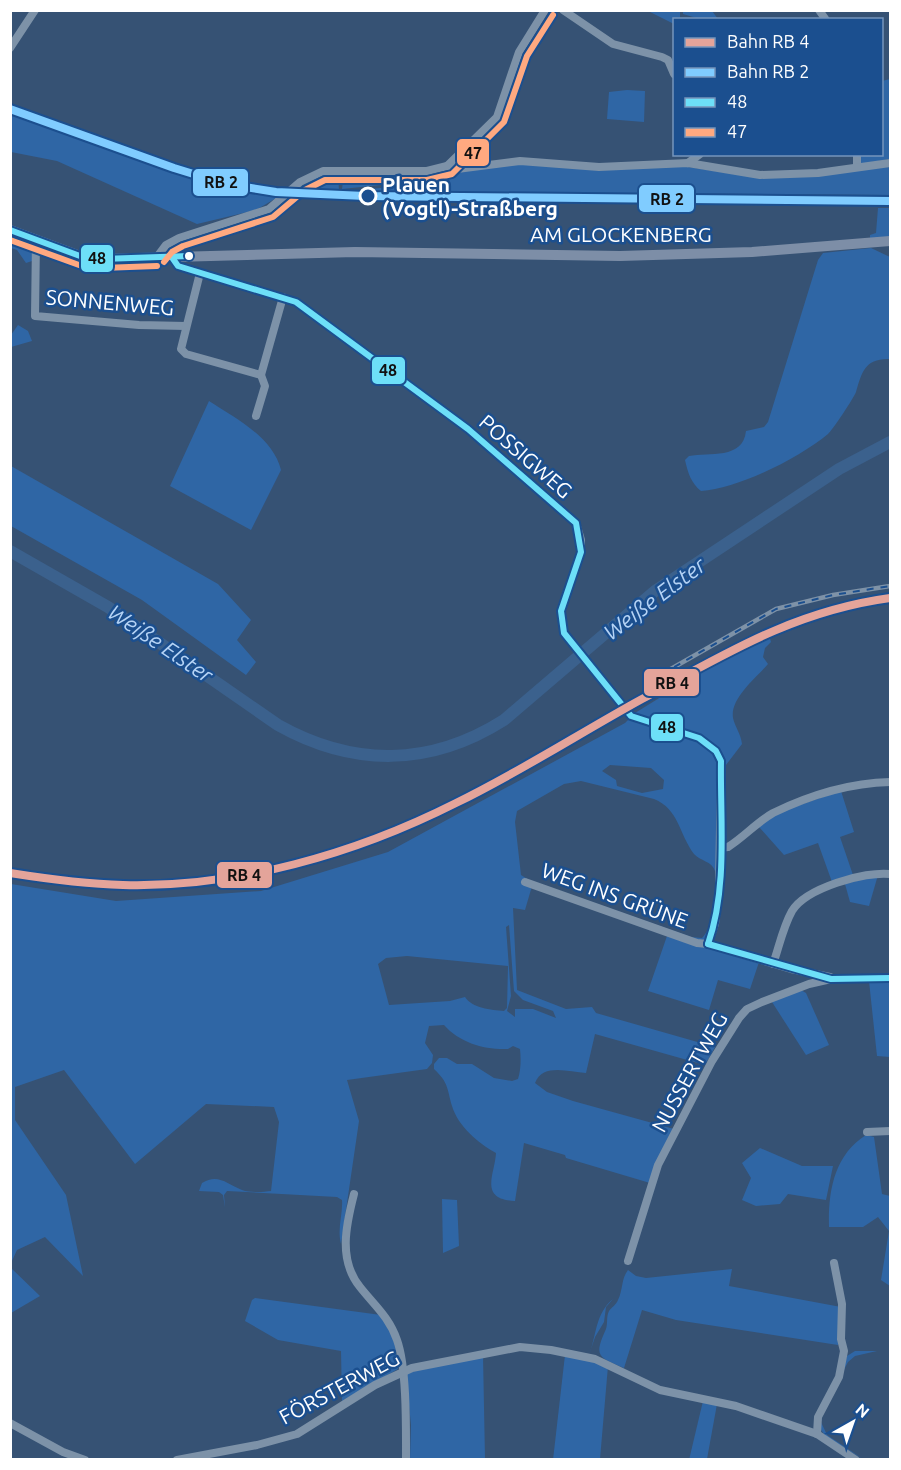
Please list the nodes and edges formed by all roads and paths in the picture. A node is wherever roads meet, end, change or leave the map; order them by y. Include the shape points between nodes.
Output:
1 (35, 10) edge
2 (544, 10) edge
3 (563, 10) edge
4 (10, 48) edge
5 (673, 70) edge
6 (697, 156) edge
7 (857, 156) edge
8 (688, 163) junction
9 (891, 163) edge
10 (447, 166) junction
11 (857, 167) junction
12 (10, 230) edge
13 (36, 240) junction
14 (891, 242) edge
15 (171, 256) junction
16 (157, 257) junction
17 (200, 273) junction
18 (283, 297) junction
19 (186, 326) junction
20 (261, 375) junction
21 (256, 416) dead end
22 (891, 782) edge
23 (720, 848) junction
24 (891, 874) edge
25 (525, 882) dead end
26 (708, 944) junction
27 (773, 964) junction
28 (891, 978) edge
29 (831, 979) junction
30 (891, 1131) edge
31 (867, 1132) dead end
32 (354, 1194) dead end
33 (628, 1261) dead end
34 (834, 1263) dead end
35 (402, 1372) junction
36 (10, 1423) edge
37 (816, 1434) junction
38 (84, 1460) edge
39 (177, 1460) edge
40 (406, 1460) edge
41 (856, 1460) edge

1 - 4 street
2 - 10 street via 519,52 497,117
3 - 5 street via 613,44 668,60
6 - 8 street
7 - 11 street
8 - 10 street via 599,167 520,161 457,169
8 - 11 street via 760,175
9 - 11 street
10 - 16 street via 427,171 324,171 300,182 269,210 193,232 166,245
12 - 13 main road, AM GLOCKENBERG
13 - 16 main road, AM GLOCKENBERG via 80,256
13 - 19 street, SONNENWEG via 35,316
14 - 15 main road, AM GLOCKENBERG via 620,256 355,252
15 - 16 main road, AM GLOCKENBERG
15 - 17 street, POSSIGWEG via 178,266
17 - 18 street, POSSIGWEG
17 - 19 street
18 - 20 street
18 - 23 street, POSSIGWEG via 318,316 468,429 576,523 581,552 561,611 561,623 570,643 631,716 699,738 716,751 722,772
19 - 20 street via 181,349 186,354
20 - 21 street via 265,386
22 - 23 street via 851,785 797,803 772,814 728,847
23 - 26 street, POSSIGWEG via 715,924
24 - 27 street via 869,874 811,894 791,914
25 - 26 street, WEG INS GRÜNE via 661,932
26 - 27 street, WEG INS GRÜNE
27 - 29 street, WEG INS GRÜNE
28 - 29 street, NUSSERTWEG
29 - 33 street, NUSSERTWEG via 762,1002 739,1018 658,1165
30 - 31 street
32 - 35 street via 344,1235 346,1252 359,1286 385,1314 392,1328
34 - 37 street via 843,1304 844,1351 839,1377 818,1417
35 - 37 street, FÖRSTERWEG via 498,1350 538,1347 607,1363 660,1390 736,1406
35 - 39 street, FÖRSTERWEG via 375,1384 297,1434
35 - 40 street
36 - 38 street
37 - 41 street, FÖRSTERWEG

